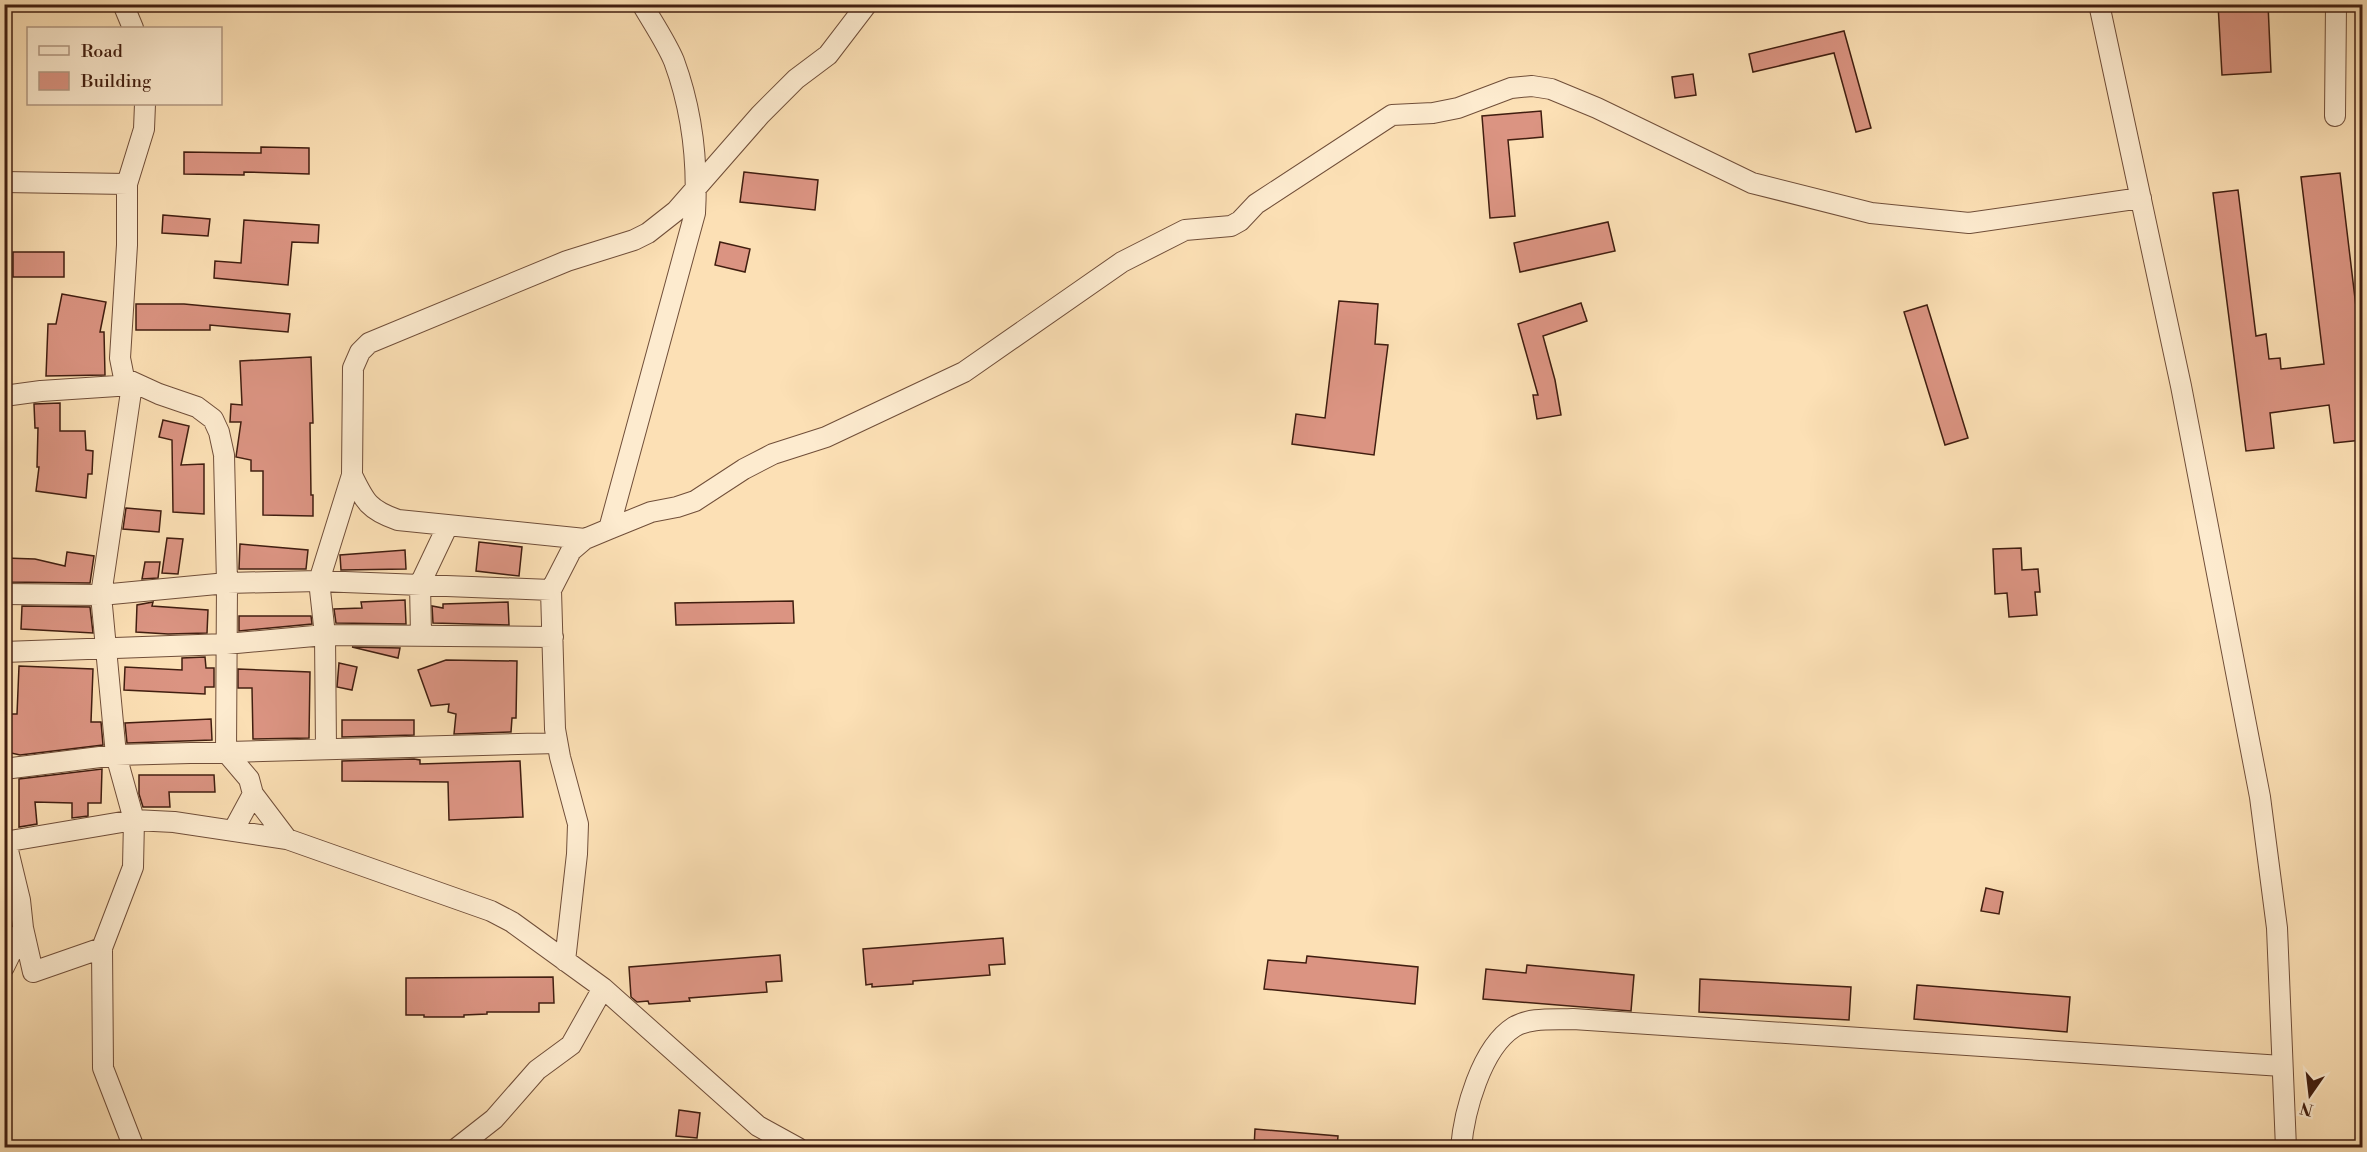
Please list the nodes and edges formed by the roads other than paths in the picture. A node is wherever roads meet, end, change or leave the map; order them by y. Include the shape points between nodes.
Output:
1 (642, 4) edge
2 (867, 4) edge
3 (2100, 4) edge
4 (2336, 4) edge
5 (123, 5) edge
6 (133, 27) edge
7 (145, 105) edge
8 (2335, 116) dead end
9 (4, 182) edge
10 (127, 184) junction
11 (697, 189) junction
12 (2141, 198) junction
13 (128, 381) junction
14 (4, 396) edge
15 (352, 476) junction
16 (448, 525) junction
17 (609, 529) junction
18 (585, 539) junction
19 (319, 581) junction
20 (227, 583) junction
21 (420, 584) junction
22 (552, 590) junction
23 (4, 594) edge
24 (101, 594) junction
25 (325, 635) junction
26 (421, 635) junction
27 (553, 637) junction
28 (226, 644) junction
29 (106, 649) junction
30 (4, 652) edge
31 (557, 743) junction
32 (326, 749) junction
33 (226, 752) junction
34 (116, 755) junction
35 (4, 769) edge
36 (253, 794) junction
37 (134, 820) junction
38 (233, 831) junction
39 (287, 840) junction
40 (5, 842) edge
41 (23, 928) junction
42 (102, 948) junction
43 (565, 961) junction
44 (4, 967) edge
45 (603, 988) junction
46 (2282, 1066) junction
47 (134, 1148) edge
48 (458, 1148) edge
49 (798, 1148) edge
50 (1461, 1148) edge
51 (2286, 1148) edge

1 - 11 street via 674,60 683,90 694,142
2 - 11 street via 828,55 796,79 760,115
3 - 12 street
4 - 8 street
5 - 6 street
7 - 10 street via 144,129
9 - 10 street
10 - 13 street via 120,358
11 - 15 street via 676,211 634,240 567,261 369,343 353,368
11 - 17 street via 695,213
12 - 17 street via 1969,223 1871,213 1752,183 1551,89 1511,88 1458,108 1392,114 1256,204 1240,221 1231,226 1185,230 1122,262 964,372 826,437 773,454 694,501 651,512
12 - 46 street via 2260,797 2277,928
13 - 14 street
13 - 20 street via 197,407 213,419 224,455
13 - 24 street
15 - 16 street via 376,512
15 - 19 street
16 - 18 street
16 - 21 street
17 - 18 street
18 - 22 street via 571,551
19 - 20 street
19 - 21 street
19 - 25 street
20 - 24 street
20 - 28 street
21 - 22 street
21 - 26 street
22 - 27 street
23 - 24 street
24 - 29 street
25 - 26 street
25 - 28 street
25 - 32 street
26 - 27 street
27 - 31 street
28 - 29 street
28 - 33 street
29 - 30 street
29 - 34 street
31 - 32 street
31 - 43 street via 578,824
32 - 33 street
33 - 34 street
33 - 36 street via 249,779
34 - 35 street
34 - 37 street
36 - 38 street
36 - 39 street
37 - 38 street
37 - 40 street
37 - 42 street via 133,867
38 - 39 street
39 - 43 street via 491,912 512,922
40 - 41 street
41 - 42 street via 33,972
41 - 44 street
42 - 47 street via 103,1068
43 - 45 street
45 - 48 street via 571,1045 537,1070 494,1119
45 - 49 street via 758,1126
46 - 50 street via 1573,1019 1539,1020 1515,1026 1489,1056 1471,1097
46 - 51 street

